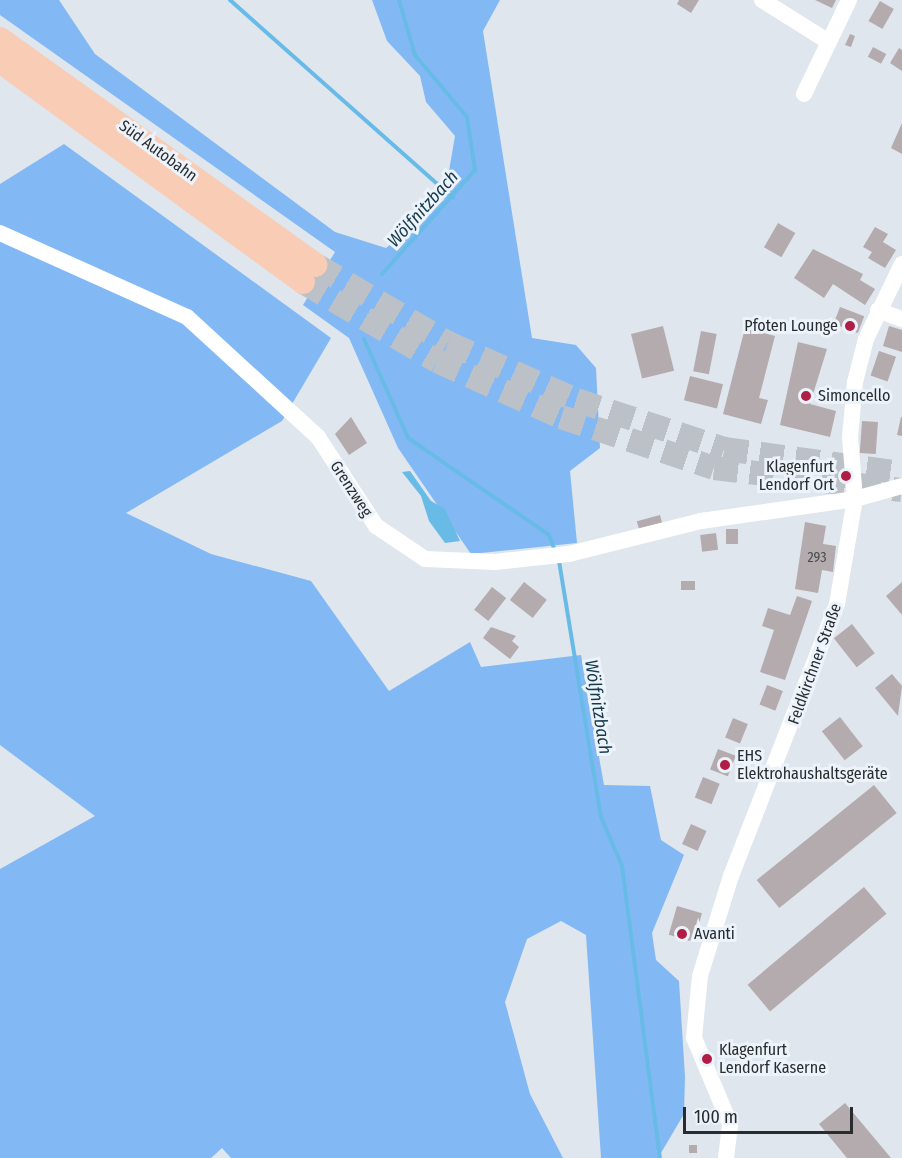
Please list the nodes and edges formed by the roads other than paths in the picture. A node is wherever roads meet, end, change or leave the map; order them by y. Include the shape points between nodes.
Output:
1 (762, 0) edge
2 (849, 0) edge
3 (0, 39) edge
4 (829, 42) junction
5 (0, 60) edge
6 (804, 94) dead end
7 (0, 233) edge
8 (902, 264) edge
9 (878, 310) junction
10 (902, 319) edge
11 (902, 486) edge
12 (855, 499) junction
13 (726, 1158) edge

1 - 4 street
2 - 4 street
3 - 5 highway, Süd Autobahn via 309,273
4 - 6 street
7 - 12 street, Grenzweg via 11,234 187,316 318,437 364,513 398,544 450,564 569,554 701,521
8 - 9 street, Feldkirchner Straße
9 - 10 street
9 - 12 street, Feldkirchner Straße via 862,352 851,415
11 - 12 street, Grenzweg
12 - 13 street, Feldkirchner Straße via 847,564 821,658 731,876 698,987 694,1038 730,1124

